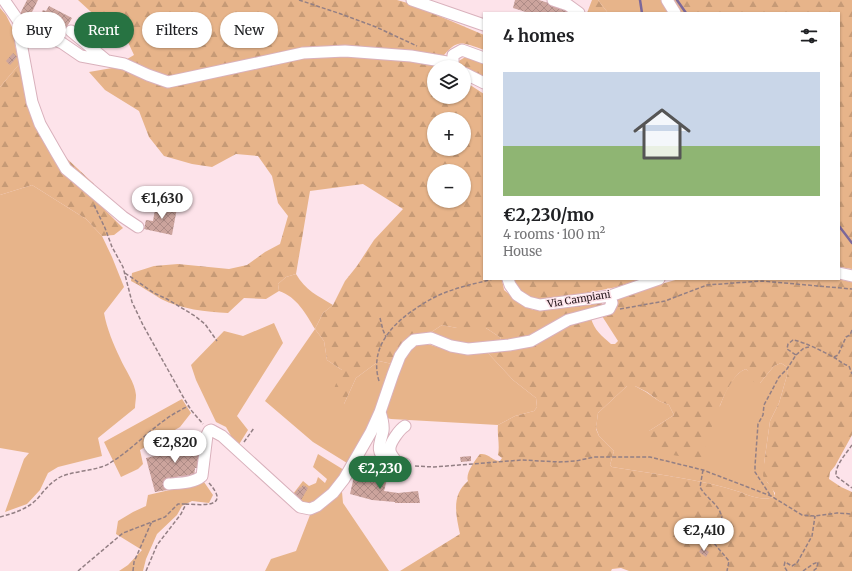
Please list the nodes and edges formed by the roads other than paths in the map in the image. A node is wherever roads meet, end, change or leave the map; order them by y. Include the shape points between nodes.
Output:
1 (4, 0) edge
2 (412, 0) edge
3 (553, 0) edge
4 (667, 0) edge
5 (12, 12) edge
6 (578, 12) edge
7 (674, 12) edge
8 (483, 25) edge
9 (71, 31) dead end
10 (66, 47) edge
11 (22, 48) edge
12 (483, 58) edge
13 (106, 60) junction
14 (430, 60) edge
15 (453, 60) edge
16 (471, 76) edge
17 (483, 82) edge
18 (138, 227) dead end
19 (840, 273) edge
20 (852, 276) edge
21 (508, 280) edge
22 (656, 280) edge
23 (610, 296) junction
24 (380, 412) junction
25 (405, 426) dead end
26 (169, 484) dead end

1 - 5 street
2 - 8 street
3 - 6 street via 568,5
4 - 7 street
9 - 13 street
10 - 13 street via 81,56
11 - 18 street via 32,102 40,124 66,169
12 - 15 street via 462,50 453,55
13 - 14 street via 124,64 148,76 168,82 304,53 345,51 411,56
16 - 17 street
19 - 20 street
21 - 23 street, Via Campiani via 517,295 528,302 540,305
22 - 23 street, Via Campiani
23 - 24 street via 612,303 609,309 568,320 531,341 468,349 431,338 414,340 400,356
24 - 25 street via 383,430 378,446 386,458 401,462 390,452 390,447 401,428
24 - 26 street via 371,432 334,493 310,509 300,506 238,450 211,430 207,435 202,476 184,483

